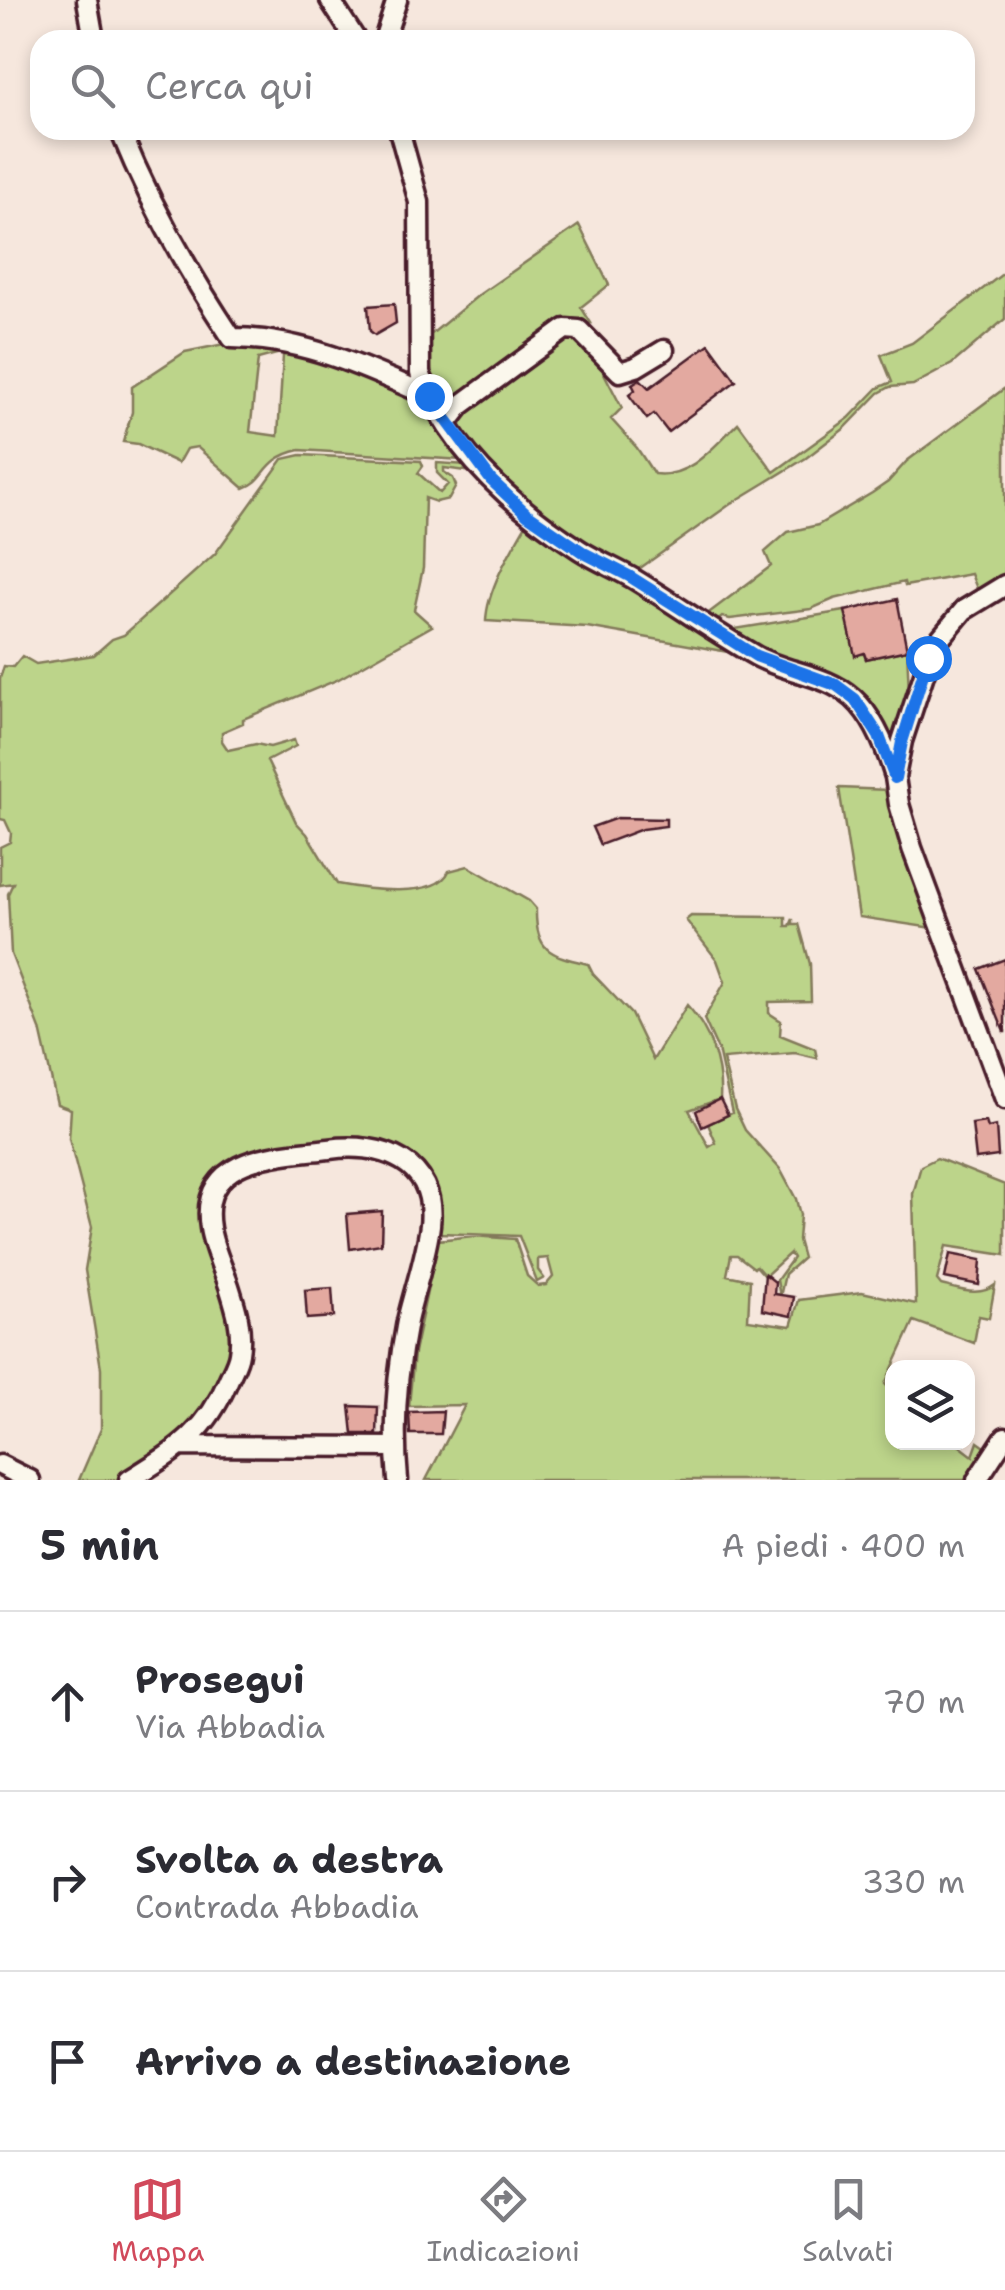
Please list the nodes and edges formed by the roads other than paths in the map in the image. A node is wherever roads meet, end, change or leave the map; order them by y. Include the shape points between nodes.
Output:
1 (87, 0) edge
2 (330, 0) edge
3 (397, 0) edge
4 (92, 30) edge
5 (350, 30) edge
6 (387, 30) edge
7 (124, 140) edge
8 (403, 140) edge
9 (664, 350) dead end
10 (429, 396) junction
11 (448, 423) junction
12 (1005, 585) edge
13 (895, 778) junction
14 (1005, 1098) edge
15 (1005, 1437) edge
16 (182, 1446) junction
17 (395, 1446) junction
18 (0, 1466) edge
19 (30, 1480) edge
20 (129, 1480) edge
21 (398, 1480) edge
22 (977, 1480) edge

1 - 4 street
2 - 5 street
3 - 6 street
7 - 10 street via 144,191 232,338 286,344 357,364
8 - 10 street via 419,202 418,336
9 - 11 street via 620,372 579,330 565,329 460,405
10 - 11 street
11 - 13 street via 527,514 756,656 836,685 855,699
12 - 13 street via 955,618 934,647
13 - 14 street via 912,848
15 - 22 street
16 - 17 street
16 - 17 street via 212,1416 239,1356 238,1315 210,1229 213,1190 241,1164 341,1147 398,1156 419,1173 430,1203 407,1324
16 - 20 street
17 - 21 street
18 - 19 street

